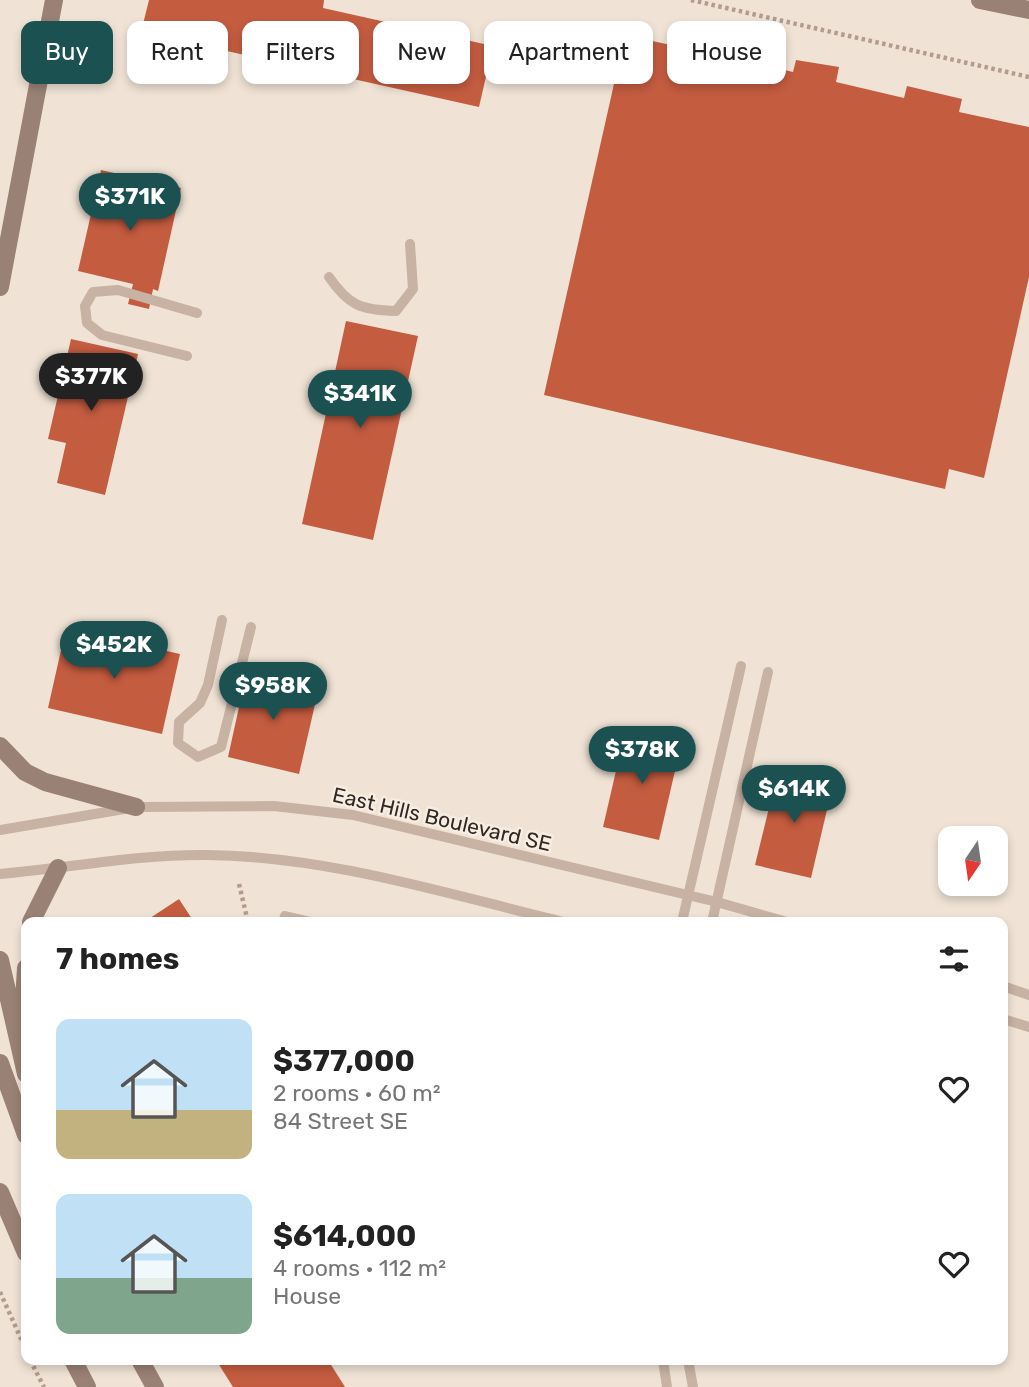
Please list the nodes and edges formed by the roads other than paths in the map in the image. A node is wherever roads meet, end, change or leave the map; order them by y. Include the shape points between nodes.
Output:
1 (54, 0) edge
2 (980, 0) edge
3 (1029, 10) edge
4 (410, 244) dead end
5 (329, 277) dead end
6 (0, 287) edge
7 (197, 313) dead end
8 (187, 356) dead end
9 (222, 620) dead end
10 (251, 627) dead end
11 (741, 666) dead end
12 (768, 672) dead end
13 (0, 746) edge
14 (136, 807) junction
15 (0, 830) edge
16 (58, 868) junction
17 (0, 874) edge
18 (688, 896) junction
19 (717, 902) junction
20 (34, 917) edge
21 (543, 917) edge
22 (683, 917) edge
23 (713, 917) edge
24 (770, 917) edge
25 (0, 960) edge
26 (1008, 988) edge
27 (1029, 995) edge
28 (1008, 1021) edge
29 (1029, 1027) edge
30 (21, 1042) edge
31 (20, 1057) junction
32 (21, 1060) edge
33 (0, 1063) edge
34 (21, 1121) edge
35 (0, 1192) edge
36 (21, 1241) edge
37 (76, 1365) edge
38 (143, 1365) edge
39 (664, 1365) edge
40 (689, 1365) edge
41 (87, 1387) edge
42 (155, 1387) edge
43 (667, 1387) edge
44 (693, 1387) edge

1 - 6 street
2 - 3 street
4 - 5 lane via 413,289 396,311 366,310 343,297
7 - 8 lane via 118,290 93,292 85,306 87,323 102,335
9 - 10 lane via 208,685 200,703 179,722 178,743 198,757 221,747
11 - 18 lane
12 - 19 lane
13 - 14 street via 25,772 46,782
14 - 15 lane, East Hills Boulevard SE
14 - 18 lane, East Hills Boulevard SE via 274,806 353,815
16 - 17 lane
16 - 20 street
16 - 21 lane via 104,860 207,855 279,861 355,872
18 - 19 lane, East Hills Boulevard SE
18 - 22 lane
19 - 23 lane
19 - 24 lane, East Hills Boulevard SE
25 - 31 street
26 - 27 lane
28 - 29 lane
30 - 31 street
31 - 32 street
33 - 34 street
35 - 36 street
37 - 41 street
38 - 42 street
39 - 43 lane
40 - 44 lane

